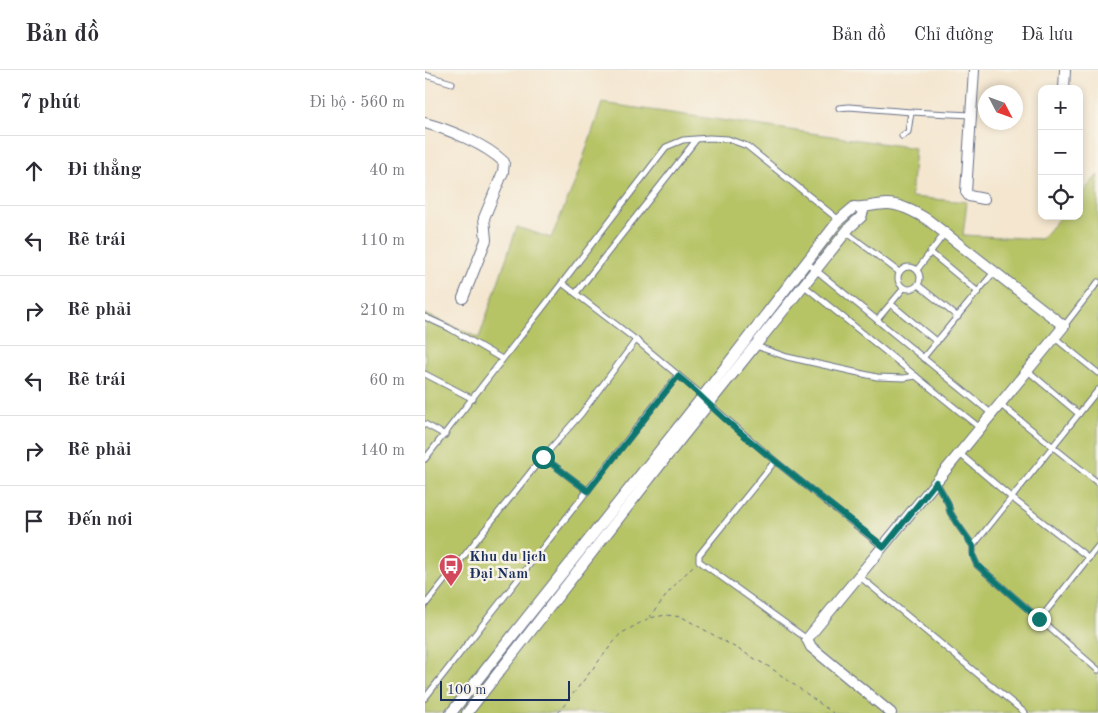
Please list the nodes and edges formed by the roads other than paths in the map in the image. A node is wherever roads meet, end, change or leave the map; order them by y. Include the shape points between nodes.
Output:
1 (974, 70) edge
2 (1065, 70) edge
3 (425, 75) edge
4 (452, 83) dead end
5 (1064, 85) edge
6 (839, 108) dead end
7 (911, 112) junction
8 (972, 115) junction
9 (425, 123) edge
10 (902, 136) dead end
11 (696, 140) junction
12 (984, 199) dead end
13 (864, 208) junction
14 (839, 220) junction
15 (846, 232) junction
16 (945, 233) junction
17 (930, 252) junction
18 (806, 262) junction
19 (817, 270) junction
20 (917, 270) junction
21 (899, 272) junction
22 (995, 272) junction
23 (793, 278) junction
24 (1098, 282) edge
25 (562, 283) junction
26 (805, 285) junction
27 (918, 285) junction
28 (904, 288) junction
29 (1095, 290) edge
30 (978, 292) junction
31 (576, 293) junction
32 (463, 298) dead end
33 (891, 304) junction
34 (425, 317) edge
35 (957, 317) junction
36 (877, 320) junction
37 (1065, 326) junction
38 (1055, 338) junction
39 (636, 340) junction
40 (937, 342) junction
41 (755, 346) junction
42 (923, 358) junction
43 (503, 359) junction
44 (1028, 371) junction
45 (1098, 373) edge
46 (425, 374) edge
47 (678, 376) junction
48 (917, 376) junction
49 (1098, 390) edge
50 (473, 399) junction
51 (706, 400) junction
52 (1001, 405) junction
53 (1079, 414) junction
54 (992, 415) junction
55 (425, 424) edge
56 (981, 428) junction
57 (445, 435) junction
58 (1053, 446) junction
59 (960, 454) junction
60 (543, 457) junction
61 (425, 459) edge
62 (775, 461) junction
63 (936, 482) junction
64 (1098, 483) edge
65 (588, 491) junction
66 (1012, 498) junction
67 (973, 546) junction
68 (1098, 546) edge
69 (884, 547) junction
70 (1089, 558) junction
71 (859, 576) junction
72 (425, 605) edge
73 (1039, 619) junction
74 (807, 639) junction
75 (1098, 670) edge
76 (425, 698) edge
77 (451, 713) edge
78 (467, 713) edge
79 (891, 713) edge
80 (1025, 713) edge

1 - 8 street
2 - 5 street
3 - 4 lane
6 - 7 lane
7 - 8 lane
7 - 10 lane via 908,132
8 - 12 street via 966,192 969,196
9 - 32 street via 469,140 504,162 484,218 486,240
11 - 14 lane via 729,138 747,146
11 - 25 lane via 683,140 666,147
11 - 31 lane
13 - 14 street via 854,207
13 - 15 street via 861,217
13 - 16 street via 889,204 918,214
14 - 18 street
15 - 19 street
15 - 21 lane
16 - 17 lane
16 - 22 street
17 - 20 lane
17 - 30 lane
18 - 19 lane
18 - 23 street
19 - 26 street
19 - 36 lane
20 - 21 lane via 910,267
20 - 27 lane via 920,277
21 - 28 lane via 897,279
22 - 30 lane
22 - 37 street
23 - 26 lane
23 - 51 street
24 - 29 lane
25 - 31 lane
25 - 43 lane
26 - 41 street
26 - 48 lane
27 - 28 lane
27 - 35 lane
28 - 33 lane
29 - 37 lane
30 - 35 lane
31 - 39 lane
33 - 36 lane
33 - 40 lane
34 - 43 lane
35 - 40 lane
36 - 42 lane
37 - 38 street
38 - 44 street
38 - 45 lane
39 - 47 lane
39 - 60 lane via 581,414
40 - 42 lane
41 - 48 lane via 787,357 877,377
41 - 51 street
42 - 54 lane
43 - 50 lane
44 - 52 street
44 - 53 lane
46 - 50 lane
47 - 51 lane
47 - 65 lane
48 - 56 lane
49 - 53 lane
50 - 57 lane
51 - 62 lane
51 - 77 street
51 - 78 street
52 - 54 street
52 - 58 lane
53 - 58 lane
54 - 56 street
55 - 57 lane
56 - 59 street
57 - 61 lane
58 - 64 lane
58 - 66 lane
59 - 63 street
59 - 66 lane
60 - 65 lane
60 - 72 lane
62 - 69 lane
62 - 74 lane via 699,555 699,560
63 - 67 lane via 950,512
63 - 69 street
65 - 76 lane
66 - 67 lane
66 - 70 lane
67 - 73 lane via 977,565
68 - 70 lane
69 - 71 street
70 - 73 lane
71 - 74 street
71 - 80 lane
73 - 75 lane
74 - 79 street via 811,647

